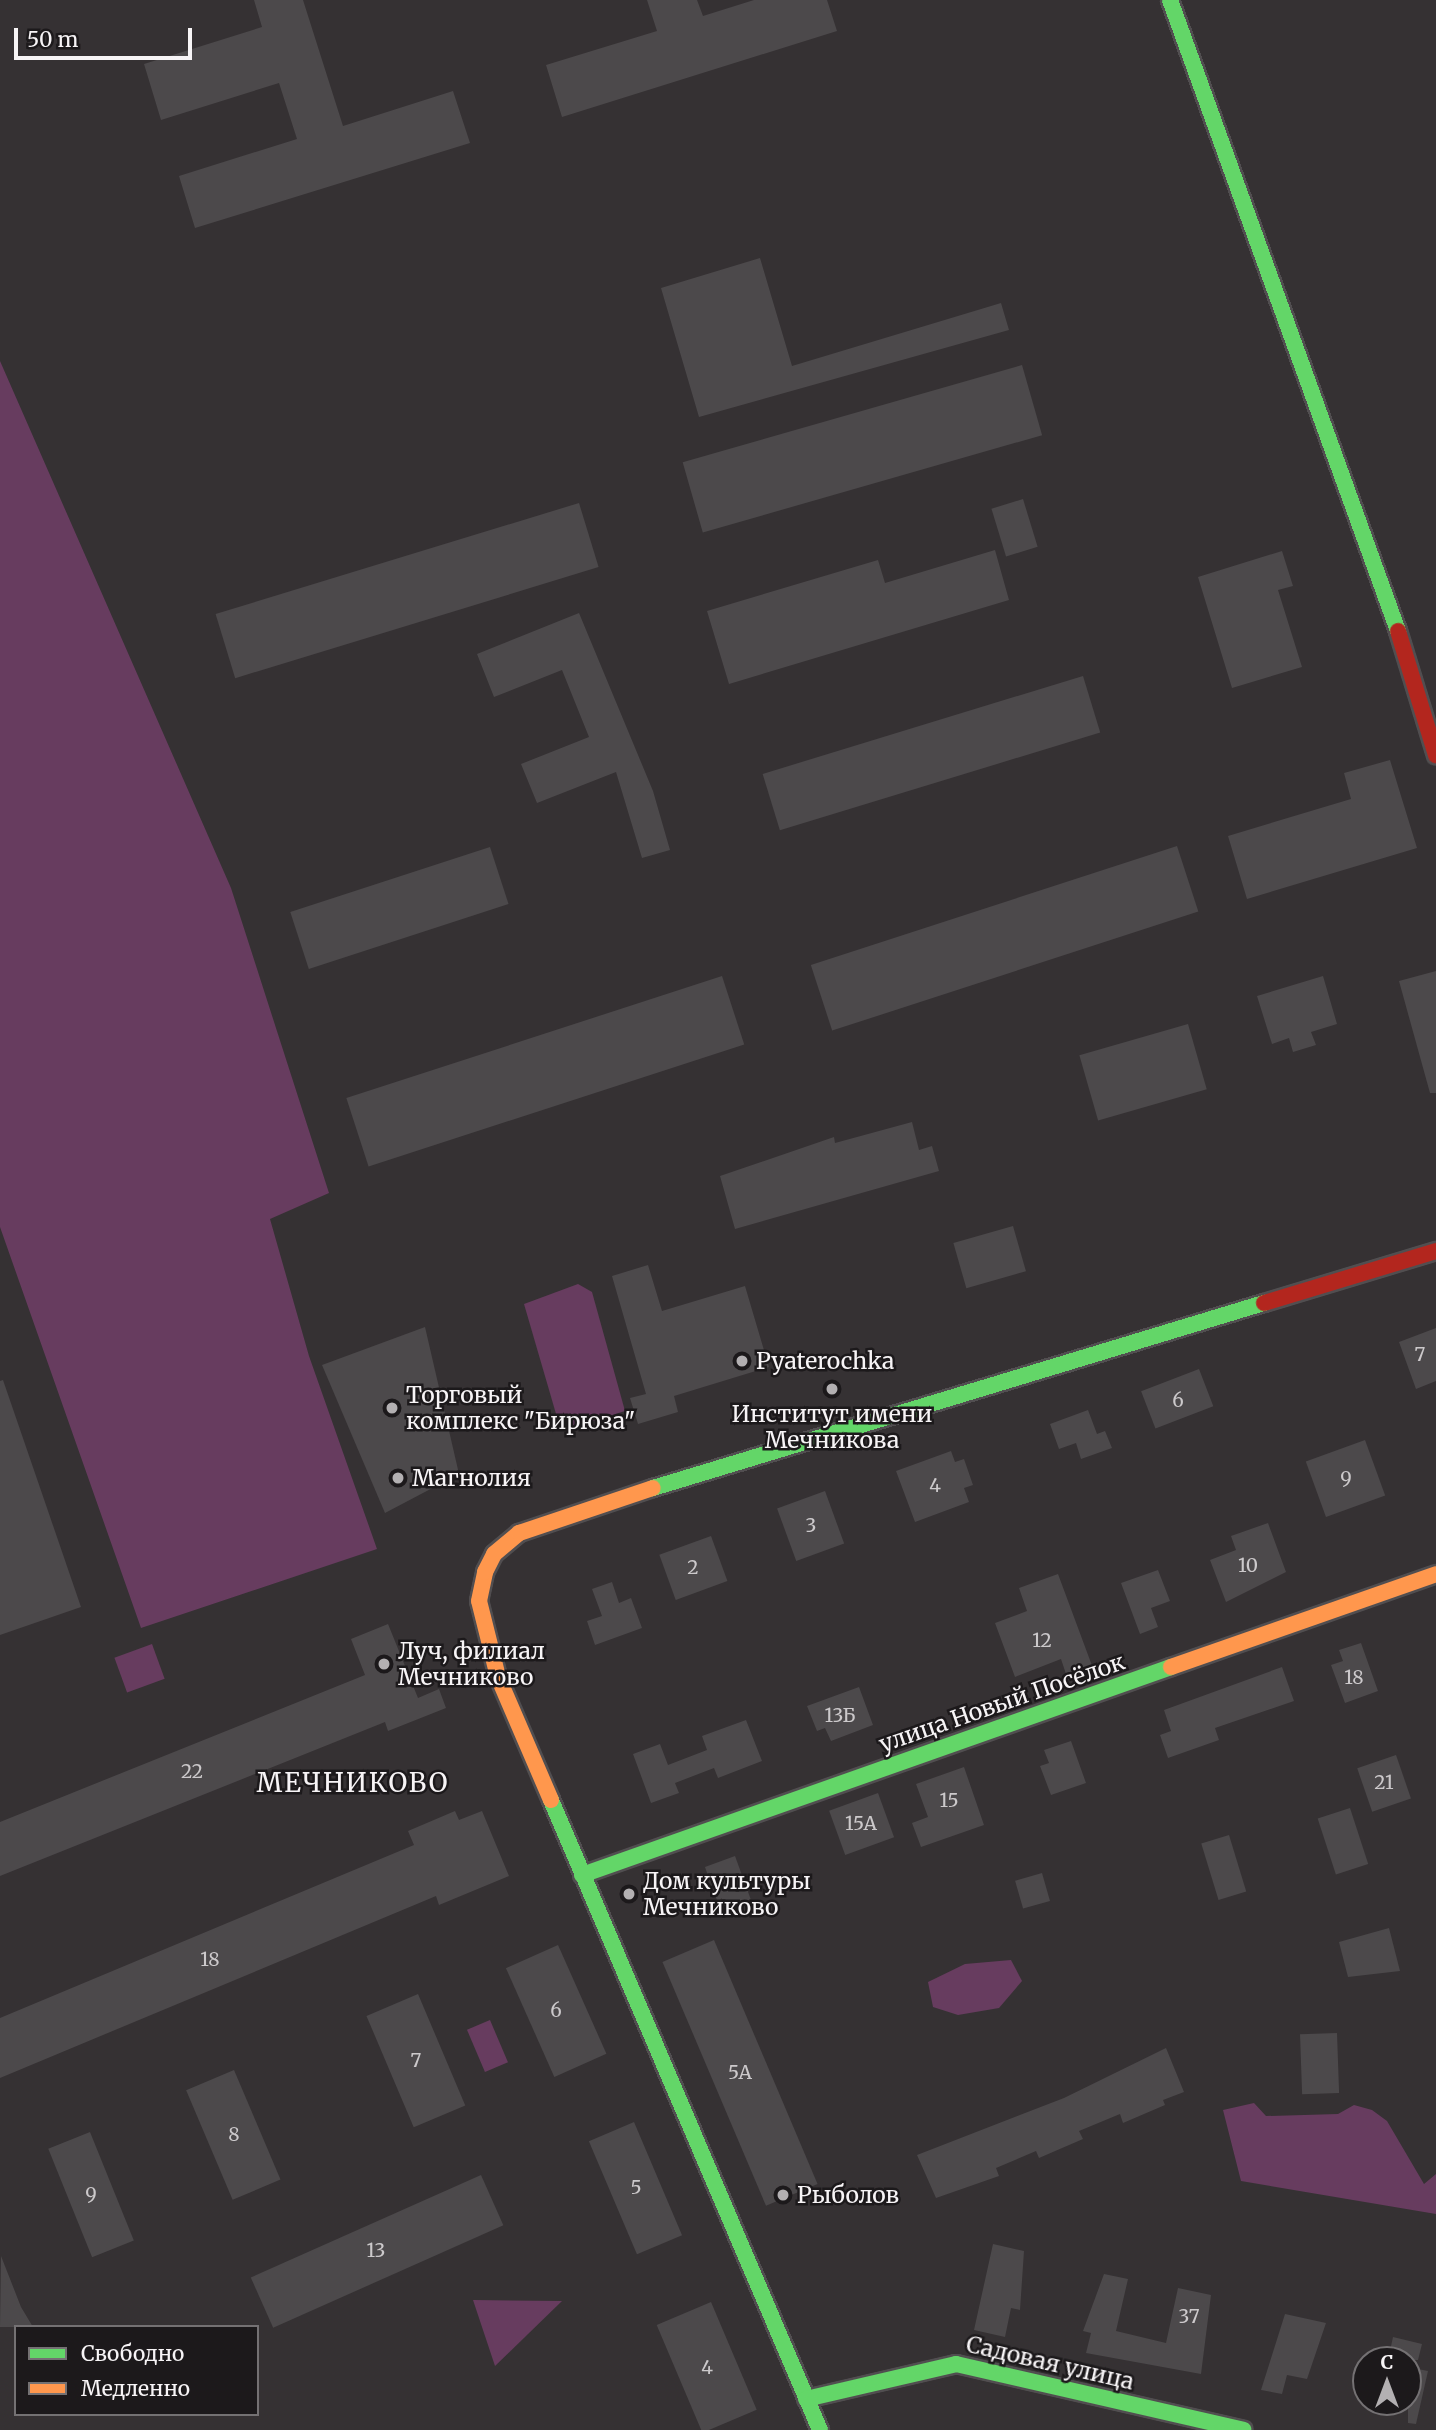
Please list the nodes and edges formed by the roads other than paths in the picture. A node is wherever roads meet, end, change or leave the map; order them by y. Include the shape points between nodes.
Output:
1 (1170, 0) edge
2 (1436, 755) edge
3 (1436, 1251) edge
4 (1436, 1574) edge
5 (582, 1875) junction
6 (806, 2399) junction
7 (820, 2430) edge
8 (1244, 2430) edge

1 - 2 main road via 1381,575
3 - 5 main road via 741,1459 519,1533 494,1554 485,1572 480,1601 484,1634
4 - 5 main road, улица Новый Посёлок
5 - 6 main road
6 - 7 main road
6 - 8 main road, Садовая улица via 956,2364

